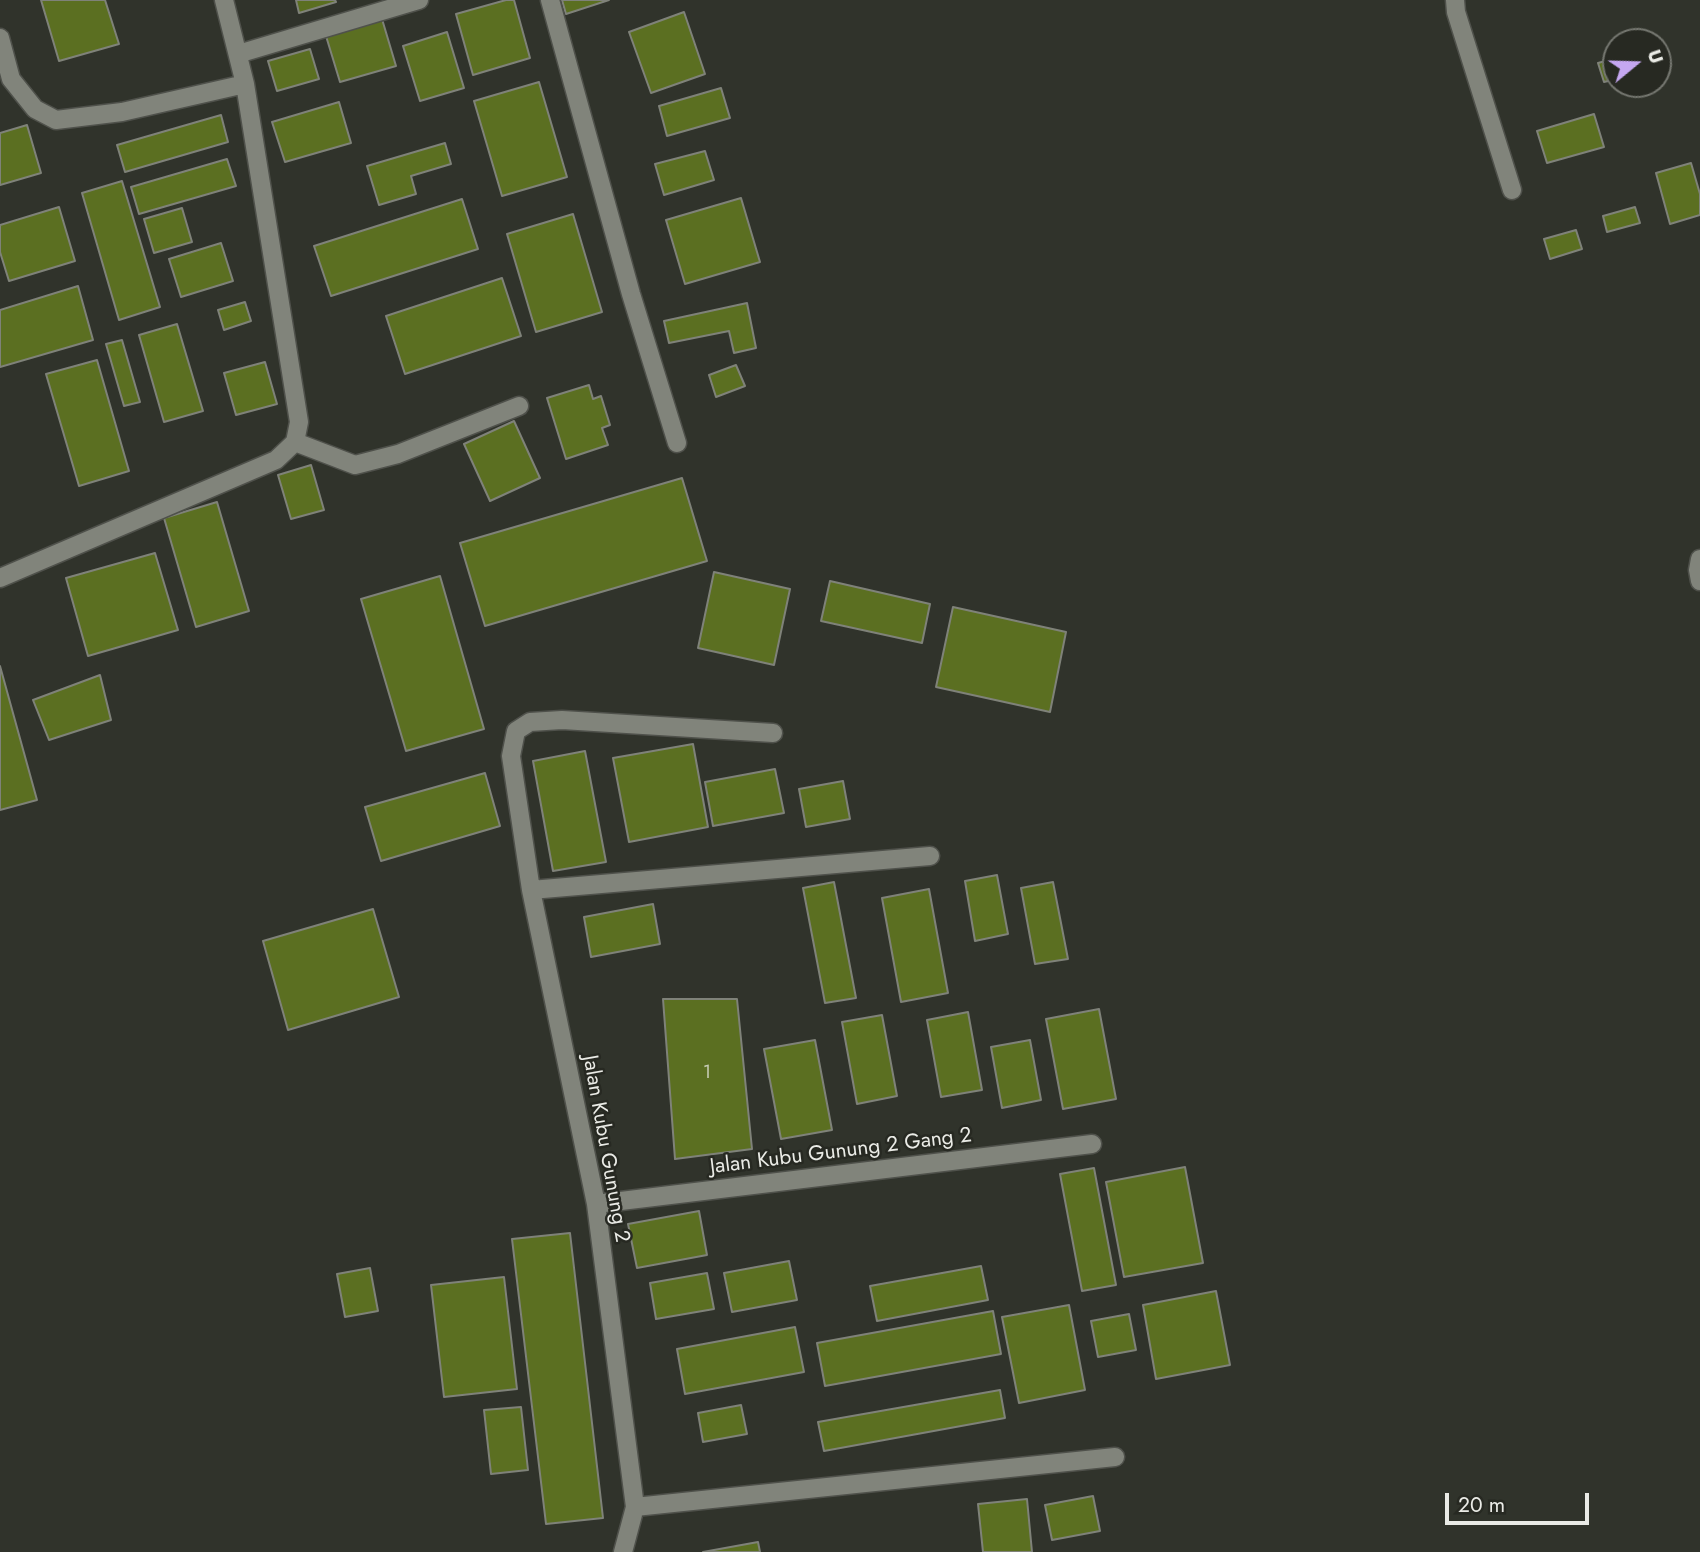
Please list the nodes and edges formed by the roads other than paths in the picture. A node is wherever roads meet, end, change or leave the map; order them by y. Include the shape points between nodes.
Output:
1 (224, 0) edge
2 (419, 0) edge
3 (550, 0) edge
4 (1455, 0) edge
5 (0, 38) edge
6 (238, 54) junction
7 (245, 84) junction
8 (1512, 190) dead end
9 (519, 406) dead end
10 (295, 442) junction
11 (677, 443) dead end
12 (1700, 559) edge
13 (0, 578) edge
14 (1700, 581) edge
15 (773, 733) dead end
16 (930, 856) dead end
17 (531, 890) junction
18 (1091, 1144) dead end
19 (596, 1204) junction
20 (1115, 1457) dead end
21 (635, 1507) junction
22 (623, 1552) edge

1 - 6 street
2 - 6 street
3 - 11 street
4 - 8 street
5 - 7 street via 11,79 35,109 56,120 122,112
6 - 7 street
7 - 10 street via 299,422
9 - 10 street via 398,454 355,465
10 - 13 street via 276,460
12 - 14 street
15 - 17 street, Jalan Kubu Gunung 2 via 562,720 530,722 516,731 511,755
16 - 17 street
17 - 19 street, Jalan Kubu Gunung 2
18 - 19 street, Jalan Kubu Gunung 2 Gang 2
19 - 21 street, Jalan Kubu Gunung 2
20 - 21 street
21 - 22 street, Jalan Kubu Gunung 2

